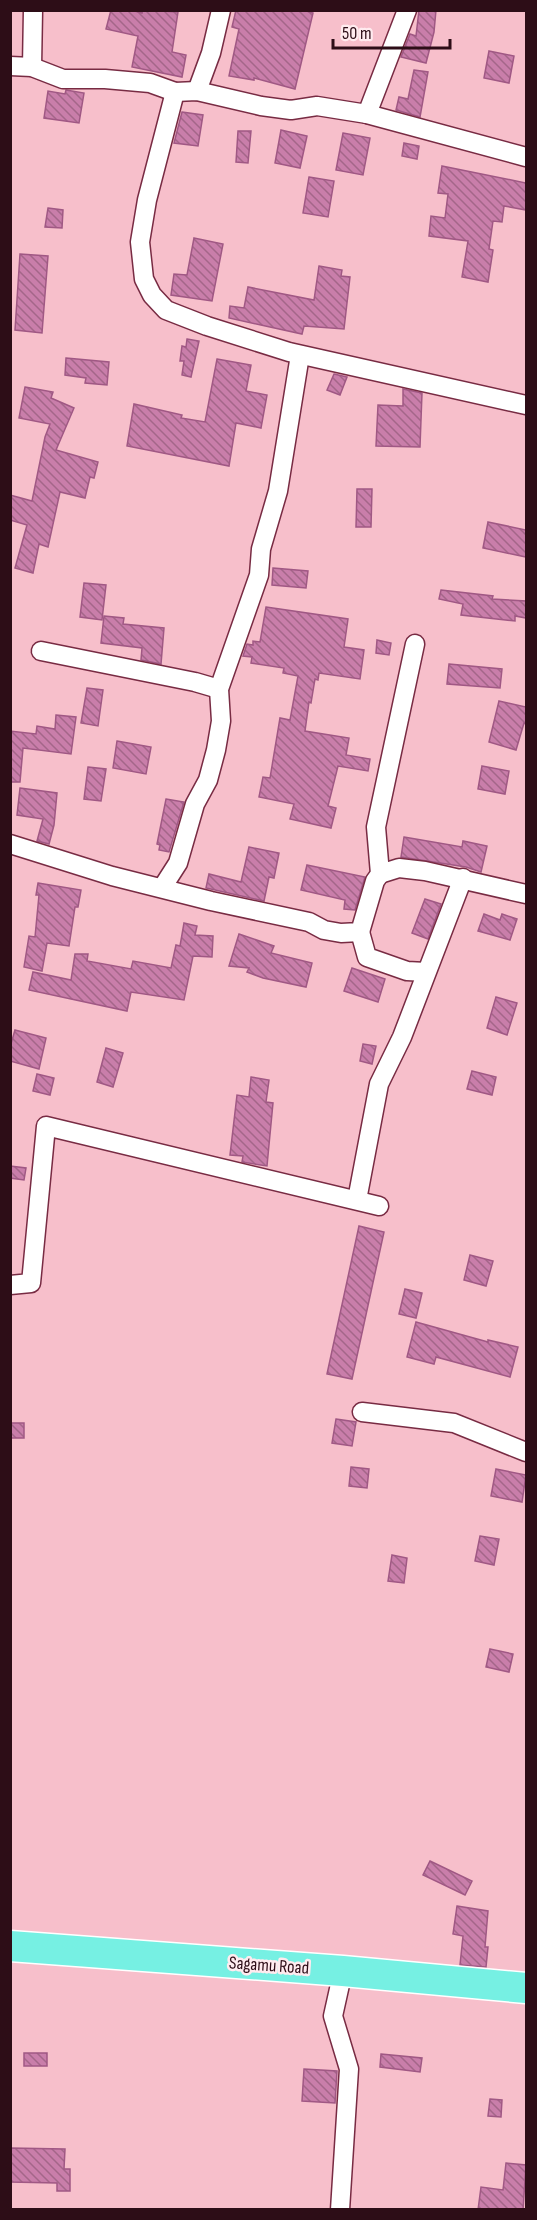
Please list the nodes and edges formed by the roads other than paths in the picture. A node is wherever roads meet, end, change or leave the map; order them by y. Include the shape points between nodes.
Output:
1 (33, 10) edge
2 (221, 10) edge
3 (406, 10) edge
4 (10, 66) edge
5 (32, 67) junction
6 (197, 91) junction
7 (175, 92) junction
8 (367, 114) junction
9 (526, 157) edge
10 (300, 355) junction
11 (526, 405) edge
12 (415, 644) dead end
13 (41, 651) dead end
14 (219, 689) junction
15 (10, 844) edge
16 (380, 874) junction
17 (464, 878) junction
18 (162, 888) junction
19 (526, 894) edge
20 (360, 932) junction
21 (426, 972) junction
22 (357, 1200) junction
23 (379, 1206) dead end
24 (10, 1286) edge
25 (362, 1412) dead end
26 (526, 1452) edge
27 (10, 1946) edge
28 (343, 1971) junction
29 (526, 1988) edge
30 (340, 2210) edge

1 - 5 street
2 - 6 street
3 - 8 street
4 - 5 street
5 - 7 street via 63,79 150,83
6 - 7 street
6 - 8 street via 281,109 317,106
7 - 10 street via 140,242 144,279 166,310
8 - 9 street
10 - 11 street
10 - 14 street via 278,491 261,549 259,575
12 - 16 street via 376,827
13 - 14 street
14 - 18 street via 221,721 208,780 195,804 178,864
15 - 18 street
16 - 17 street via 399,868
16 - 20 street
17 - 19 street
17 - 21 street
18 - 20 street via 309,922 324,930
20 - 21 street via 367,957 407,971
21 - 22 street via 402,1037 379,1084
22 - 23 street
22 - 24 street via 46,1126 31,1283
25 - 26 street via 454,1423
27 - 28 highway, Sagamu Road
28 - 29 highway, Sagamu Road
28 - 30 street via 333,2016 349,2069

